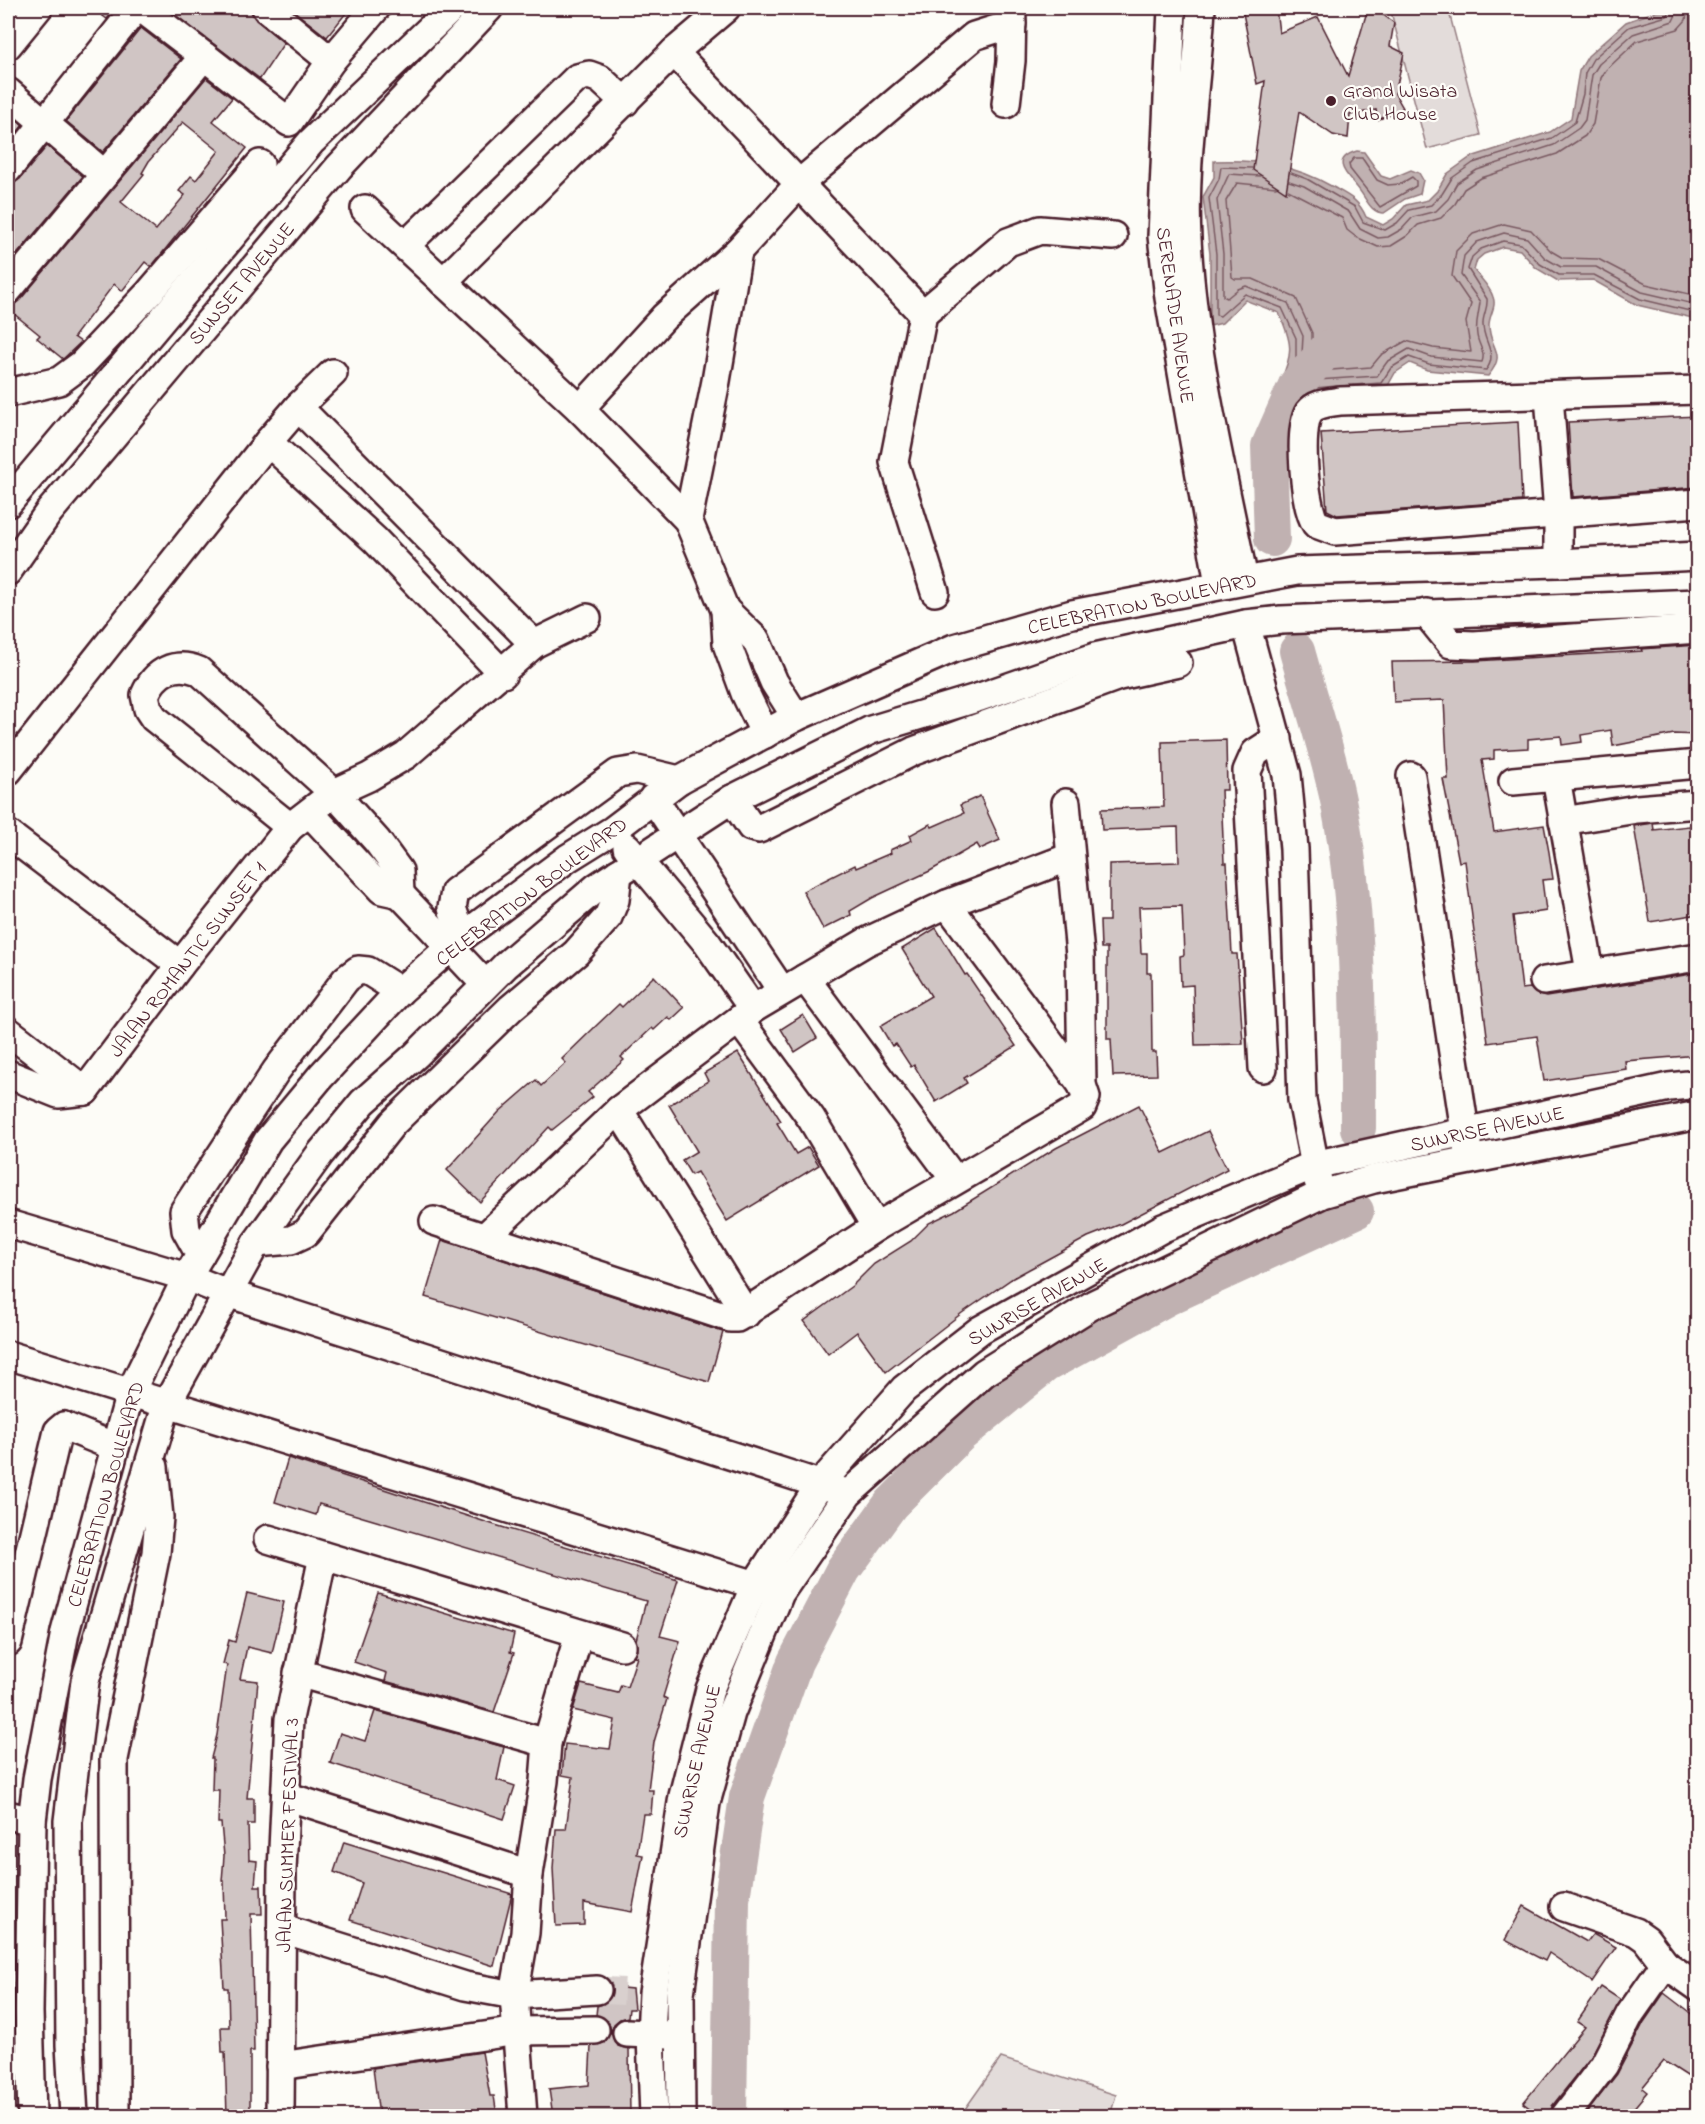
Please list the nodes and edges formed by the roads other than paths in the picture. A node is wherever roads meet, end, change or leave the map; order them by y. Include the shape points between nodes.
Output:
1 (136, 8) edge
2 (141, 8) edge
3 (266, 8) edge
4 (376, 8) edge
5 (452, 8) edge
6 (489, 8) edge
7 (726, 8) edge
8 (1172, 8) edge
9 (1201, 8) edge
10 (28, 11) edge
11 (1012, 16) edge
12 (8, 45) edge
13 (674, 52) junction
14 (204, 56) junction
15 (331, 61) junction
16 (8, 92) edge
17 (625, 102) junction
18 (1006, 104) dead end
19 (44, 124) junction
20 (260, 164) dead end
21 (8, 168) edge
22 (104, 174) junction
23 (801, 182) junction
24 (365, 209) dead end
25 (1113, 236) dead end
26 (406, 245) junction
27 (738, 251) junction
28 (443, 282) junction
29 (8, 290) edge
30 (924, 315) junction
31 (333, 373) dead end
32 (1698, 390) edge
33 (8, 393) edge
34 (1549, 396) junction
35 (298, 407) junction
36 (580, 409) junction
37 (268, 442) junction
38 (12, 489) edge
39 (1698, 503) edge
40 (50, 512) junction
41 (1558, 513) junction
42 (688, 520) junction
43 (1335, 531) junction
44 (16, 541) edge
45 (1698, 556) edge
46 (1558, 563) junction
47 (1319, 568) junction
48 (8, 571) edge
49 (1232, 582) junction
50 (935, 592) dead end
51 (1698, 603) edge
52 (725, 610) junction
53 (1426, 613) junction
54 (587, 618) dead end
55 (1246, 624) junction
56 (1698, 628) edge
57 (534, 644) junction
58 (1178, 663) dead end
59 (502, 674) junction
60 (796, 717) junction
61 (765, 734) junction
62 (1278, 738) junction
63 (1698, 764) edge
64 (8, 771) edge
65 (1411, 776) dead end
66 (1556, 778) junction
67 (679, 780) junction
68 (1514, 781) dead end
69 (334, 793) junction
70 (653, 798) junction
71 (732, 799) junction
72 (1066, 803) dead end
73 (1698, 804) edge
74 (300, 820) junction
75 (1563, 821) junction
76 (613, 830) junction
77 (8, 834) edge
78 (678, 836) junction
79 (377, 841) junction
80 (1070, 857) junction
81 (354, 862) junction
82 (628, 867) junction
83 (400, 894) junction
84 (947, 904) junction
85 (457, 943) junction
86 (1698, 957) edge
87 (180, 965) junction
88 (1590, 972) junction
89 (1544, 981) dead end
90 (485, 984) junction
91 (793, 984) junction
92 (400, 991) junction
93 (746, 1015) junction
94 (8, 1031) edge
95 (1263, 1068) dead end
96 (8, 1074) edge
97 (1698, 1084) edge
98 (1082, 1085) junction
99 (85, 1091) junction
100 (619, 1110) junction
101 (1698, 1115) edge
102 (1465, 1134) junction
103 (1469, 1161) junction
104 (1314, 1166) junction
105 (956, 1180) junction
106 (1322, 1194) junction
107 (434, 1221) dead end
108 (8, 1224) edge
109 (876, 1227) junction
110 (486, 1236) junction
111 (256, 1243) junction
112 (194, 1266) junction
113 (227, 1293) junction
114 (746, 1314) junction
115 (8, 1355) edge
116 (130, 1393) junction
117 (168, 1403) junction
118 (115, 1447) junction
119 (152, 1454) junction
120 (821, 1483) junction
121 (848, 1494) junction
122 (268, 1539) dead end
123 (323, 1556) junction
124 (768, 1588) junction
125 (579, 1634) junction
126 (8, 1642) edge
127 (622, 1646) dead end
128 (298, 1672) junction
129 (547, 1743) junction
130 (286, 1796) junction
131 (20, 1818) edge
132 (529, 1874) junction
133 (1564, 1907) dead end
134 (283, 1929) junction
135 (1665, 1964) junction
136 (1698, 1987) edge
137 (597, 1990) tunnel mouth
138 (642, 1993) junction
139 (680, 1994) junction
140 (514, 1995) junction
141 (595, 2030) dead end
142 (518, 2031) junction
143 (639, 2034) junction
144 (680, 2035) junction
145 (280, 2066) junction
146 (1567, 2104) edge
147 (32, 2116) edge
148 (74, 2116) edge
149 (115, 2116) edge
150 (280, 2116) edge
151 (523, 2116) edge
152 (654, 2116) edge
153 (681, 2116) edge

1 - 19 street
2 - 14 street
3 - 15 street
4 - 15 street
5 - 38 street, SUNSET AVENUE via 311,142
6 - 40 street, SUNSET AVENUE via 339,167
7 - 13 street
8 - 49 street, SERENADE AVENUE via 1162,237 1171,309
9 - 49 street, SERENADE AVENUE via 1187,237
10 - 12 street
11 - 18 street
11 - 23 street via 974,36
13 - 17 street
13 - 23 street
14 - 15 street via 289,122
14 - 22 street
16 - 19 street
17 - 26 street via 600,79 590,75 577,78
17 - 28 street
19 - 21 street
19 - 22 street
20 - 33 street via 82,364 59,381
22 - 29 street
23 - 27 street
23 - 30 street
24 - 26 street
25 - 30 street via 1040,230 1008,242
26 - 28 street
27 - 36 street via 664,316
27 - 42 street
28 - 36 street
30 - 50 street via 894,462
31 - 35 street
32 - 34 street
34 - 41 street
34 - 43 street via 1321,404 1310,411 1303,425 1307,506 1316,524
35 - 37 street
35 - 57 street
36 - 42 street
37 - 59 street via 375,540
37 - 64 street
38 - 40 street
39 - 41 street
40 - 44 street, SUNSET AVENUE
41 - 43 street
41 - 46 street
42 - 52 street
43 - 47 street
44 - 48 street, SUNSET AVENUE
45 - 46 street, CELEBRATION BOULEVARD
46 - 47 street, CELEBRATION BOULEVARD
47 - 49 street, CELEBRATION BOULEVARD
49 - 60 street, CELEBRATION BOULEVARD via 1072,614 954,648
51 - 53 street, CELEBRATION BOULEVARD
52 - 60 street via 756,640 774,682
52 - 61 street via 727,644
53 - 55 street, CELEBRATION BOULEVARD
53 - 56 street via 1451,644
54 - 57 street, JALAN ROMANTIC SUNSET 1
55 - 62 street
55 - 71 street, CELEBRATION BOULEVARD via 1095,657 871,730
57 - 59 street, JALAN ROMANTIC SUNSET 1
58 - 71 street via 1119,676 914,751 759,829 751,827
59 - 69 street, JALAN ROMANTIC SUNSET 1 via 406,755
60 - 61 street, CELEBRATION BOULEVARD
61 - 67 street, CELEBRATION BOULEVARD
62 - 95 street via 1255,753 1247,771
62 - 104 street via 1287,775 1294,849 1302,1100
63 - 66 street
65 - 102 street
66 - 68 street
66 - 75 street
67 - 70 street, CELEBRATION BOULEVARD
67 - 85 street via 638,770 618,773 455,892 452,908
69 - 74 street, JALAN ROMANTIC SUNSET 1
69 - 74 street via 199,671 180,666 165,670 146,695 154,718
69 - 79 street
70 - 76 street, CELEBRATION BOULEVARD
70 - 78 street
71 - 78 street, CELEBRATION BOULEVARD
72 - 80 street
73 - 75 street
74 - 81 street
74 - 87 street, JALAN ROMANTIC SUNSET 1
75 - 88 street
76 - 82 street
76 - 85 street, CELEBRATION BOULEVARD via 568,858
77 - 87 street
78 - 82 street, CELEBRATION BOULEVARD
78 - 91 street
79 - 81 street
79 - 83 street via 399,871
80 - 84 street
80 - 98 street via 1080,955
81 - 83 street via 382,890
82 - 90 street, CELEBRATION BOULEVARD via 597,887
82 - 93 street via 707,943
82 - 111 street via 608,916 576,952 511,1008 393,1123 306,1233 291,1240
83 - 85 street
84 - 91 street via 866,942
84 - 98 street
85 - 90 street
85 - 92 street, CELEBRATION BOULEVARD
86 - 88 street
87 - 99 street, JALAN ROMANTIC SUNSET 1
88 - 89 street
90 - 111 street, CELEBRATION BOULEVARD via 363,1102
91 - 93 street
91 - 105 street
92 - 112 street, CELEBRATION BOULEVARD via 268,1140
92 - 112 street via 368,971 358,970 346,979 276,1071 184,1211
93 - 100 street
93 - 109 street
94 - 99 street
96 - 99 street via 58,1094
97 - 102 street, SUNRISE AVENUE via 1669,1087
98 - 105 street via 1086,1097 1082,1107
100 - 110 street
100 - 114 street
101 - 103 street, SUNRISE AVENUE
102 - 103 street
102 - 104 street, SUNRISE AVENUE
103 - 106 street, SUNRISE AVENUE via 1374,1179
104 - 106 street
104 - 120 street, SUNRISE AVENUE via 1163,1228 980,1330 904,1389
105 - 109 street
106 - 121 street, SUNRISE AVENUE via 1094,1304 984,1373
107 - 110 street
108 - 112 street
109 - 114 street
110 - 114 street via 730,1318
111 - 113 street, CELEBRATION BOULEVARD
112 - 113 street
112 - 116 street, CELEBRATION BOULEVARD
113 - 117 street, CELEBRATION BOULEVARD
113 - 120 street
115 - 116 street
116 - 117 street
116 - 118 street, CELEBRATION BOULEVARD
117 - 119 street, CELEBRATION BOULEVARD
117 - 124 street
118 - 126 street via 64,1426 58,1431
118 - 131 street, CELEBRATION BOULEVARD via 65,1632 37,1779
119 - 148 street, CELEBRATION BOULEVARD via 83,1692 68,1821
119 - 149 street via 159,1517 156,1553 114,1759
120 - 121 street
120 - 124 street, SUNRISE AVENUE
121 - 124 street, SUNRISE AVENUE
122 - 123 street
123 - 125 street
123 - 128 street, JALAN SUMMER FESTIVAL 3
124 - 138 street, SUNRISE AVENUE via 710,1689
124 - 139 street, SUNRISE AVENUE via 706,1803
125 - 127 street
125 - 129 street
128 - 129 street
128 - 130 street, JALAN SUMMER FESTIVAL 3 via 289,1719
129 - 132 street
130 - 132 street
130 - 134 street, JALAN SUMMER FESTIVAL 3
131 - 147 street, CELEBRATION BOULEVARD
132 - 140 street via 525,1933
133 - 135 street via 1636,1932
134 - 140 street via 454,1983
134 - 145 street, JALAN SUMMER FESTIVAL 3
135 - 136 street
135 - 146 street via 1630,2014 1604,2065
137 - 140 street
138 - 139 street
138 - 143 street, SUNRISE AVENUE
139 - 144 street, SUNRISE AVENUE
140 - 142 street
141 - 142 street
142 - 145 street
142 - 151 street
143 - 144 street
143 - 152 street, SUNRISE AVENUE
144 - 153 street, SUNRISE AVENUE
145 - 150 street, JALAN SUMMER FESTIVAL 3

